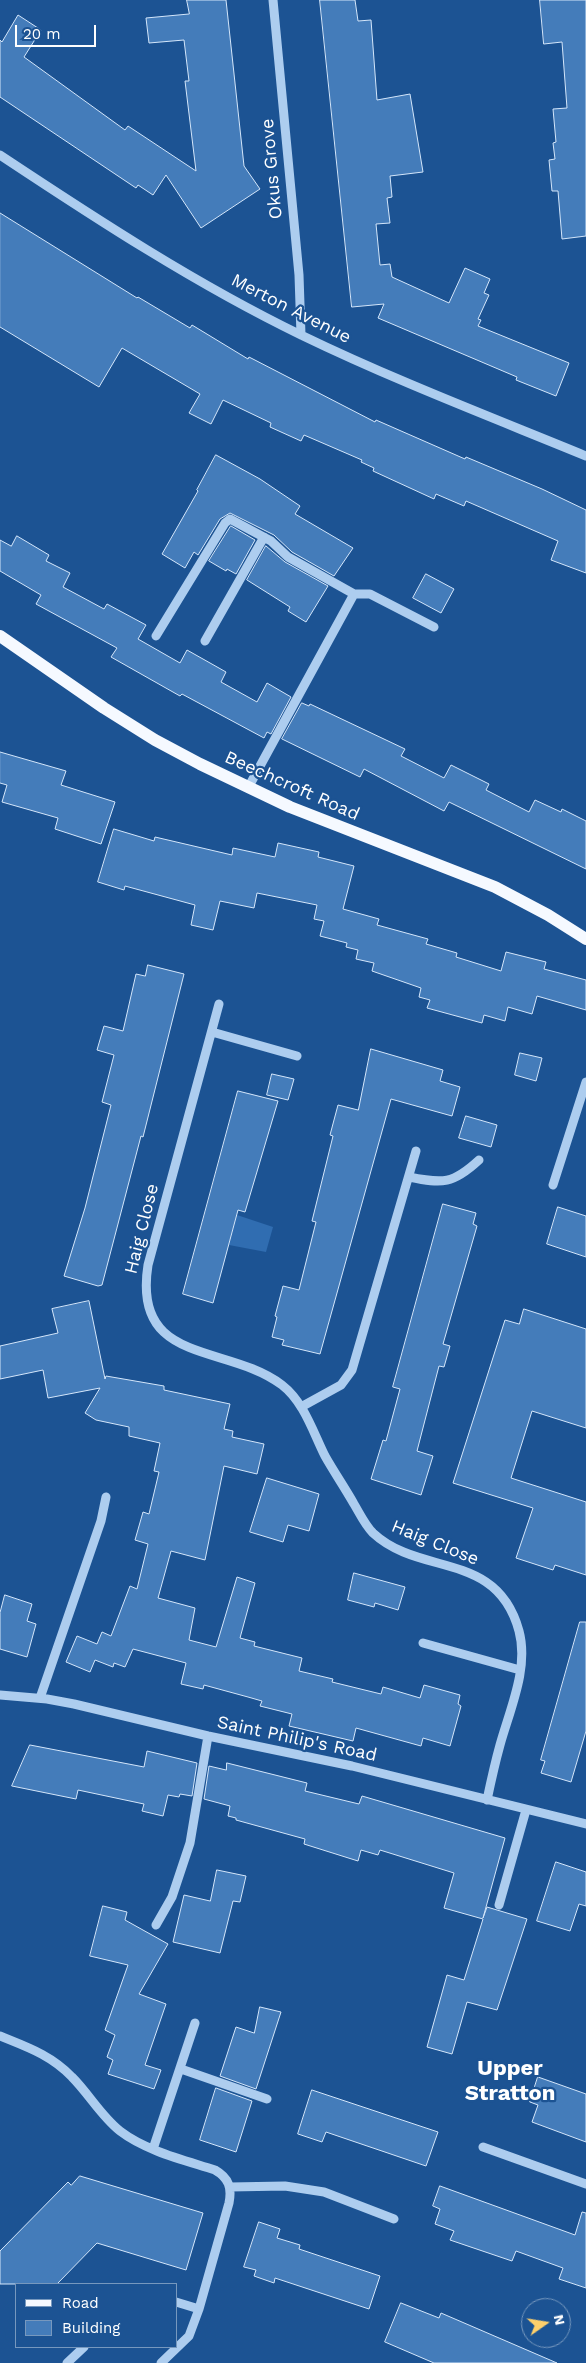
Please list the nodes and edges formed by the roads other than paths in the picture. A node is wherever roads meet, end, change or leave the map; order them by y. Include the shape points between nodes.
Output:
1 (273, 0) edge
2 (0, 155) edge
3 (301, 335) junction
4 (586, 456) edge
5 (264, 537) junction
6 (354, 594) junction
7 (434, 627) dead end
8 (0, 636) edge
9 (156, 636) dead end
10 (205, 641) dead end
11 (248, 788) junction
12 (586, 939) edge
13 (219, 1004) dead end
14 (212, 1032) junction
15 (297, 1056) dead end
16 (586, 1082) edge
17 (416, 1151) dead end
18 (479, 1160) dead end
19 (409, 1177) junction
20 (553, 1185) dead end
21 (301, 1408) junction
22 (106, 1497) dead end
23 (423, 1642) dead end
24 (520, 1670) junction
25 (0, 1695) edge
26 (40, 1698) junction
27 (208, 1736) junction
28 (487, 1800) junction
29 (526, 1810) junction
30 (586, 1824) edge
31 (500, 1905) dead end
32 (156, 1924) dead end
33 (195, 2023) dead end
34 (0, 2036) edge
35 (181, 2069) junction
36 (267, 2099) dead end
37 (484, 2147) dead end
38 (153, 2148) junction
39 (586, 2184) edge
40 (230, 2187) junction
41 (394, 2219) dead end
42 (178, 2303) edge
43 (199, 2309) junction
44 (178, 2346) edge
45 (83, 2348) edge
46 (176, 2348) edge
47 (67, 2363) edge
48 (162, 2363) edge

1 - 3 street, Okus Grove via 299,275
2 - 3 street, Merton Avenue via 123,236 200,282
3 - 4 street, Merton Avenue
5 - 6 street via 288,558
5 - 9 street via 235,520 227,520
5 - 10 street
6 - 7 street via 370,594
6 - 11 street
8 - 11 main road, Beechcroft Road via 155,740
11 - 12 main road, Beechcroft Road via 325,822 495,887
13 - 14 street, Haig Close
14 - 15 street
14 - 21 street, Haig Close via 148,1265 144,1286 146,1302 153,1319 172,1339 183,1346 270,1377 284,1387
16 - 20 street
17 - 19 street
18 - 19 street via 448,1181
19 - 21 street via 352,1370 341,1386
21 - 24 street, Haig Close via 326,1457 372,1532 401,1550 488,1582 503,1596 520,1632
22 - 26 street via 101,1521
23 - 24 street
24 - 28 street, Haig Close
25 - 26 street, Saint Philip's Road
26 - 27 street, Saint Philip's Road
27 - 28 street, Saint Philip's Road via 352,1766
27 - 32 street via 190,1844 172,1898
28 - 29 street, Saint Philip's Road
29 - 30 street, Saint Philip's Road
29 - 31 street
33 - 35 street
34 - 38 street via 55,2061 110,2123 122,2133
35 - 36 street
35 - 38 street
37 - 39 street
38 - 40 street via 215,2170 223,2175
40 - 41 street via 285,2186 324,2192
40 - 43 street via 229,2203
42 - 43 street
43 - 44 street via 188,2336
45 - 47 street
46 - 48 street

